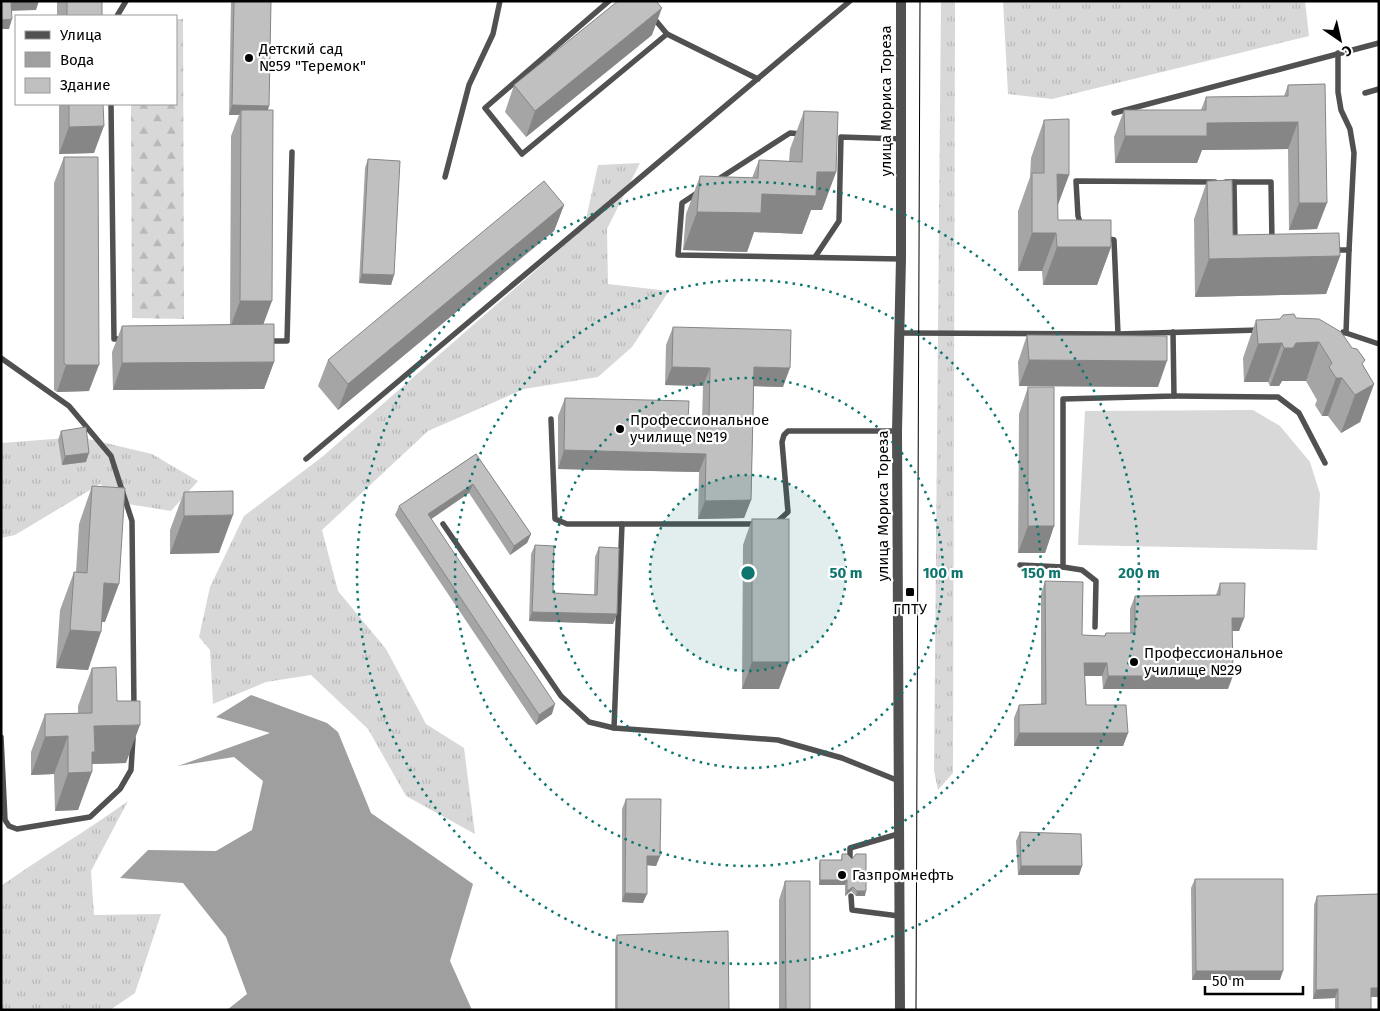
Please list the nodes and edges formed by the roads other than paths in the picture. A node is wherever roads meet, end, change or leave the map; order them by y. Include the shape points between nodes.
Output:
1 (126, 1) edge
2 (500, 1) edge
3 (610, 1) edge
4 (850, 1) edge
5 (900, 1) edge
6 (646, 8) edge
7 (118, 15) edge
8 (667, 34) junction
9 (1379, 43) edge
10 (1338, 53) junction
11 (758, 79) junction
12 (1379, 89) edge
13 (1365, 92) dead end
14 (111, 105) edge
15 (1114, 113) dead end
16 (807, 135) edge
17 (832, 136) edge
18 (841, 137) junction
19 (901, 138) junction
20 (292, 152) dead end
21 (445, 177) dead end
22 (715, 182) edge
23 (1234, 182) junction
24 (707, 187) edge
25 (1088, 235) edge
26 (1097, 237) edge
27 (1235, 245) edge
28 (1330, 250) edge
29 (1349, 250) junction
30 (1273, 252) edge
31 (815, 257) junction
32 (901, 259) junction
33 (1268, 330) edge
34 (1173, 332) junction
35 (1336, 332) edge
36 (1346, 332) junction
37 (899, 333) junction
38 (1118, 334) junction
39 (134, 339) edge
40 (258, 341) edge
41 (1379, 344) edge
42 (1, 358) edge
43 (1174, 396) junction
44 (551, 419) dead end
45 (897, 431) junction
46 (306, 459) dead end
47 (1325, 462) dead end
48 (444, 524) dead end
49 (622, 524) junction
50 (764, 524) edge
51 (773, 524) edge
52 (1020, 565) dead end
53 (1063, 567) junction
54 (1096, 627) dead end
55 (134, 715) edge
56 (614, 728) junction
57 (133, 734) edge
58 (1, 737) edge
59 (899, 781) junction
60 (898, 834) junction
61 (850, 859) edge
62 (851, 896) dead end
63 (900, 916) junction
64 (900, 1010) edge

1 - 7 lane
2 - 21 lane via 493,34 469,85
3 - 8 lane via 485,108 522,154
4 - 11 lane
5 - 19 street, улица Мориса Тореза
6 - 8 lane
8 - 11 lane
9 - 10 lane
10 - 15 lane
10 - 29 lane via 1338,92 1354,154
11 - 46 lane
12 - 13 lane
14 - 39 lane via 114,339
16 - 22 lane via 790,133
17 - 18 lane
18 - 19 lane
18 - 31 lane via 839,222
19 - 32 street, улица Мориса Тореза
20 - 40 lane via 287,341
23 - 25 lane via 1076,181 1078,216
23 - 27 lane
23 - 30 lane via 1271,182
24 - 31 lane via 682,203 678,255
26 - 38 lane via 1114,240
28 - 29 lane
29 - 36 lane
31 - 32 lane
32 - 37 street, улица Мориса Тореза
33 - 34 lane
34 - 38 lane
34 - 43 lane
35 - 36 lane
36 - 41 lane
37 - 38 lane
37 - 45 street, улица Мориса Тореза
42 - 55 lane via 69,406 111,456 132,520
43 - 47 lane via 1278,397 1299,414
43 - 53 lane via 1063,399
44 - 49 lane via 555,519 567,524
45 - 51 lane via 788,431 782,442 788,512
45 - 59 street, улица Мориса Тореза
48 - 56 lane via 561,696 589,722
49 - 50 lane
49 - 56 lane
52 - 53 lane
53 - 54 lane via 1082,570 1096,581
56 - 59 lane via 778,740 842,758
57 - 58 lane via 131,770 120,789 96,813 90,817 17,829 5,820
59 - 60 street, улица Мориса Тореза
60 - 61 lane via 850,848
60 - 63 street, улица Мориса Тореза
62 - 63 lane via 852,910
63 - 64 street, улица Мориса Тореза

